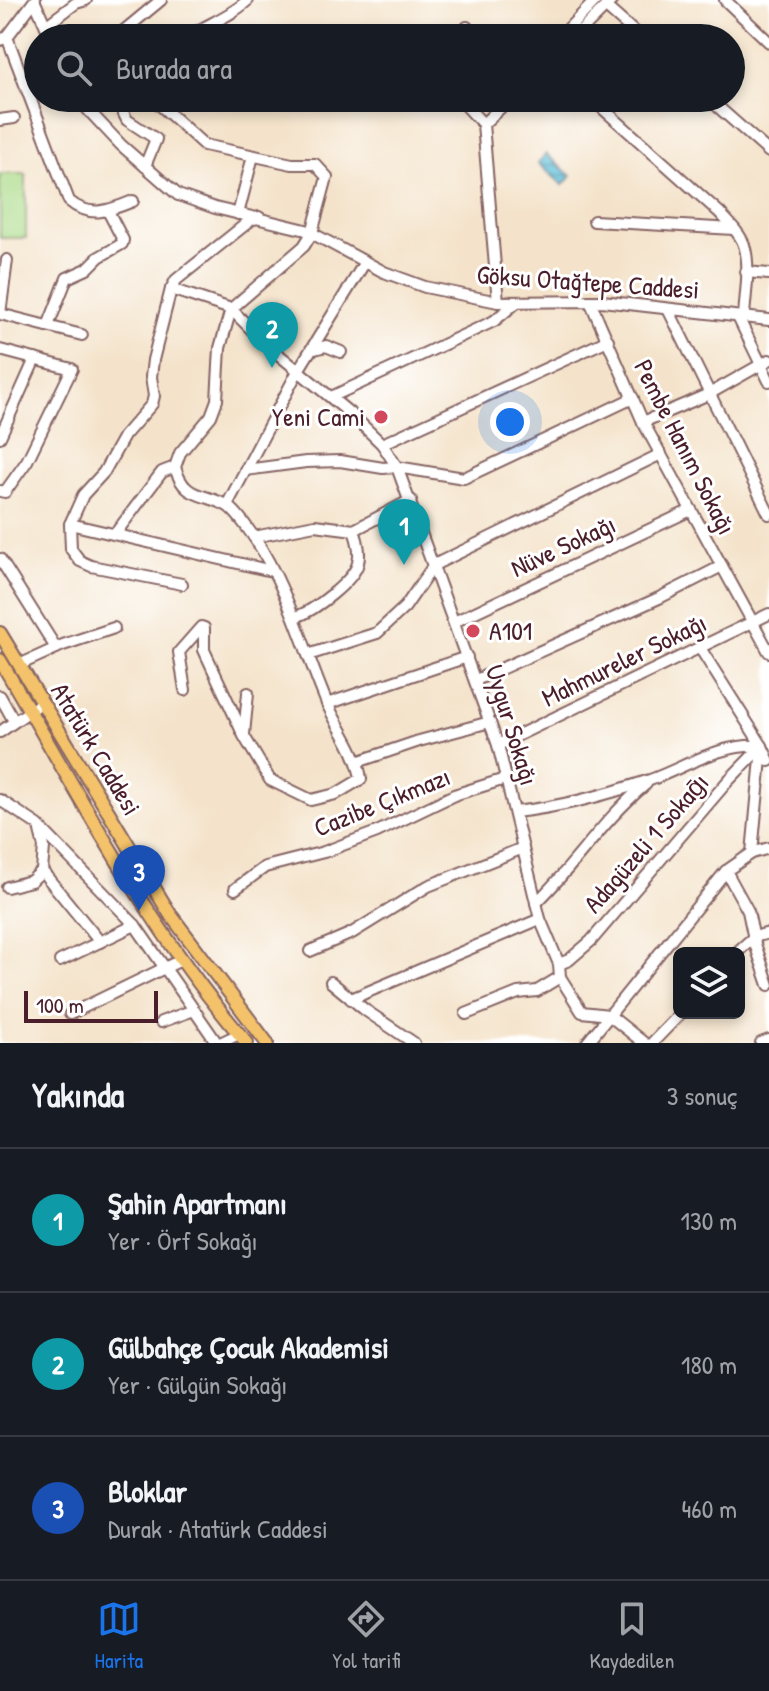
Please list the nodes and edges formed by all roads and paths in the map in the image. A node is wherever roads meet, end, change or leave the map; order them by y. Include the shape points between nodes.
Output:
1 (86, 0) edge
2 (161, 0) edge
3 (248, 0) edge
4 (725, 0) edge
5 (35, 1) edge
6 (605, 2) edge
7 (46, 24) edge
8 (48, 24) edge
9 (132, 24) edge
10 (206, 24) edge
11 (575, 24) edge
12 (586, 24) edge
13 (627, 24) edge
14 (3, 39) edge
15 (769, 42) edge
16 (24, 91) edge
17 (33, 112) edge
18 (90, 112) edge
19 (123, 112) edge
20 (168, 112) edge
21 (472, 112) edge
22 (496, 112) edge
23 (607, 112) edge
24 (724, 112) edge
25 (14, 118) dead end
26 (0, 120) edge
27 (483, 124) junction
28 (769, 152) edge
29 (253, 156) junction
30 (145, 166) junction
31 (133, 201) dead end
32 (108, 211) junction
33 (238, 214) junction
34 (259, 217) junction
35 (594, 221) dead end
36 (734, 229) junction
37 (312, 233) junction
38 (7, 260) dead end
39 (365, 262) junction
40 (746, 272) junction
41 (769, 274) edge
42 (171, 289) junction
43 (590, 301) junction
44 (498, 302) junction
45 (518, 302) junction
46 (231, 309) junction
47 (668, 309) junction
48 (741, 317) junction
49 (769, 320) edge
50 (48, 326) junction
51 (82, 335) dead end
52 (608, 340) junction
53 (0, 350) edge
54 (311, 350) junction
55 (341, 352) dead end
56 (35, 359) junction
57 (765, 363) edge
58 (299, 369) junction
59 (769, 381) edge
60 (709, 394) junction
61 (331, 397) junction
62 (633, 398) junction
63 (643, 422) junction
64 (0, 437) edge
65 (382, 444) junction
66 (661, 454) junction
67 (175, 467) junction
68 (397, 467) junction
69 (245, 470) junction
70 (0, 491) edge
71 (411, 500) junction
72 (227, 505) junction
73 (691, 510) junction
74 (769, 514) edge
75 (70, 524) junction
76 (354, 530) junction
77 (115, 534) junction
78 (254, 537) junction
79 (0, 559) edge
80 (434, 565) junction
81 (722, 566) junction
82 (272, 571) junction
83 (182, 584) dead end
84 (769, 614) edge
85 (296, 617) junction
86 (454, 622) junction
87 (753, 622) junction
88 (114, 628) dead end
89 (0, 633) edge
90 (56, 648) junction
91 (700, 648) junction
92 (769, 652) edge
93 (308, 655) junction
94 (467, 657) junction
95 (0, 660) edge
96 (19, 665) junction
97 (476, 680) junction
98 (185, 690) dead end
99 (248, 693) dead end
100 (0, 696) edge
101 (327, 704) junction
102 (36, 707) junction
103 (14, 721) junction
104 (490, 722) junction
105 (0, 732) edge
106 (244, 736) junction
107 (498, 745) junction
108 (762, 746) junction
109 (769, 761) edge
110 (357, 762) junction
111 (505, 779) junction
112 (652, 779) junction
113 (0, 800) edge
114 (515, 812) junction
115 (38, 825) junction
116 (523, 848) junction
117 (769, 848) edge
118 (752, 853) junction
119 (42, 871) junction
120 (726, 871) junction
121 (7, 887) dead end
122 (235, 889) dead end
123 (536, 903) junction
124 (540, 919) junction
125 (135, 925) junction
126 (769, 933) edge
127 (754, 937) junction
128 (100, 942) junction
129 (743, 947) edge
130 (310, 951) dead end
131 (181, 960) junction
132 (60, 961) dead end
133 (559, 964) junction
134 (165, 970) junction
135 (560, 977) junction
136 (331, 982) dead end
137 (769, 985) edge
138 (351, 999) junction
139 (194, 1010) junction
140 (70, 1014) dead end
141 (466, 1014) dead end
142 (609, 1015) junction
143 (675, 1019) edge
144 (161, 1022) dead end
145 (243, 1038) edge
146 (769, 1040) edge
147 (219, 1043) edge
148 (267, 1043) edge
149 (414, 1043) edge
150 (587, 1043) edge
151 (644, 1043) edge
152 (652, 1043) edge
153 (761, 1043) edge

1 - 8 street
2 - 9 street
3 - 10 street
4 - 15 street
5 - 7 street
5 - 14 street
6 - 11 street
6 - 12 street
6 - 13 street
14 - 16 street
17 - 32 street via 69,201 86,211
18 - 30 street, Göksu Otağtepe Caddesi
19 - 30 street via 156,139
20 - 29 street via 204,145
21 - 27 street
22 - 27 street
23 - 36 street
24 - 28 street
25 - 26 street
27 - 44 street
29 - 33 street
29 - 37 street via 315,164 327,177
30 - 33 street, Göksu Otağtepe Caddesi via 178,195
31 - 32 street
32 - 50 street via 122,244 67,278
33 - 34 street, Göksu Otağtepe Caddesi
34 - 37 street, Göksu Otağtepe Caddesi
34 - 42 street
35 - 36 street
36 - 40 street via 744,243
37 - 39 street, Göksu Otağtepe Caddesi
37 - 46 street via 294,256
38 - 50 street via 0,314
39 - 44 street, Göksu Otağtepe Caddesi via 425,287
39 - 54 street
40 - 41 street
40 - 48 street
42 - 46 street
42 - 75 street via 153,360 152,404 83,495
43 - 45 street, Göksu Otağtepe Caddesi
43 - 47 street, Göksu Otağtepe Caddesi
43 - 52 street, Pembe Hanım Sokağı
44 - 45 street, Göksu Otağtepe Caddesi
45 - 61 street via 494,321
46 - 58 street, Uygur Sokağı
46 - 67 street via 220,348 214,408
47 - 48 street, Göksu Otağtepe Caddesi
47 - 60 street
48 - 49 street, Göksu Otağtepe Caddesi
48 - 57 street
50 - 51 street
52 - 62 street, Pembe Hanım Sokağı
52 - 65 street
53 - 56 street
54 - 55 street via 326,346
54 - 58 street
56 - 64 street
56 - 70 street via 72,369 27,461 5,492
57 - 59 street
57 - 60 street
58 - 61 street, Uygur Sokağı
58 - 69 street
60 - 63 street
60 - 74 street
61 - 65 street, Uygur Sokağı
62 - 63 street, Pembe Hanım Sokağı
62 - 68 street via 464,478
63 - 66 street, Pembe Hanım Sokağı
65 - 68 street, Uygur Sokağı
66 - 73 street, Pembe Hanım Sokağı
66 - 80 street
67 - 72 street via 185,489
67 - 77 street via 162,472
68 - 69 street via 340,461
68 - 71 street, Uygur Sokağı
69 - 72 street
71 - 76 street
71 - 80 street, Uygur Sokağı
72 - 78 street
73 - 81 street, Pembe Hanım Sokağı
73 - 86 street, Nüve Sokağı
75 - 77 street
75 - 83 street via 71,549 80,561
76 - 78 street via 315,525
76 - 85 street via 359,549 353,573 318,606
77 - 82 street
78 - 82 street
79 - 90 street
80 - 86 street, Uygur Sokağı
80 - 93 street via 405,607 377,633
81 - 87 street, Pembe Hanım Sokağı
81 - 97 street
82 - 85 street
84 - 87 street, Mahmureler Sokağı
85 - 93 street
86 - 94 street, Uygur Sokağı
87 - 91 street, Mahmureler Sokağı
87 - 92 street, Pembe Hanım Sokağı
88 - 90 street
89 - 96 main road, Atatürk Caddesi
90 - 96 street
91 - 107 street, Mahmureler Sokağı
91 - 108 street
93 - 101 street
94 - 97 street, Uygur Sokağı
94 - 101 street
95 - 102 main road, Atatürk Caddesi
96 - 102 main road, Atatürk Caddesi
97 - 104 street, Uygur Sokağı
98 - 106 street via 179,652 201,627 204,650
99 - 106 street
100 - 103 street
101 - 110 street
102 - 103 street
102 - 131 main road, Atatürk Caddesi via 146,909
102 - 148 main road, Atatürk Caddesi via 170,914
103 - 105 street
104 - 107 street, Uygur Sokağı
104 - 110 street
106 - 110 street via 270,780 311,800 356,784 361,779
107 - 111 street, Uygur Sokağı
108 - 109 street
108 - 112 street via 713,752
108 - 118 street
108 - 133 street, Adagüzeli 1 Sokaḡı via 591,941
111 - 114 street, Uygur Sokağı
111 - 122 street, Cazibe Çıkmazı via 454,795 324,852 265,867
112 - 114 street
112 - 123 street via 623,803
113 - 115 street
114 - 116 street, Uygur Sokağı
115 - 119 street via 44,847
115 - 125 street
116 - 123 street, Uygur Sokağı
116 - 130 street via 428,886 352,933
117 - 118 street
118 - 120 street
119 - 121 street via 31,881
119 - 128 street
120 - 127 street via 748,911
120 - 142 street
123 - 124 street, Uygur Sokağı
124 - 133 street, Uygur Sokağı
124 - 138 street
125 - 128 street
125 - 134 street
126 - 127 street
127 - 129 street
127 - 137 street
128 - 132 street
131 - 134 street
131 - 145 main road, Atatürk Caddesi
133 - 135 street, Uygur Sokağı
134 - 139 street
134 - 140 street
135 - 141 street via 537,991
135 - 142 street, Uygur Sokağı via 582,1012
136 - 138 street
138 - 149 street
139 - 144 street
139 - 147 street
142 - 150 street
142 - 151 street
143 - 152 street
145 - 147 street
146 - 153 street

